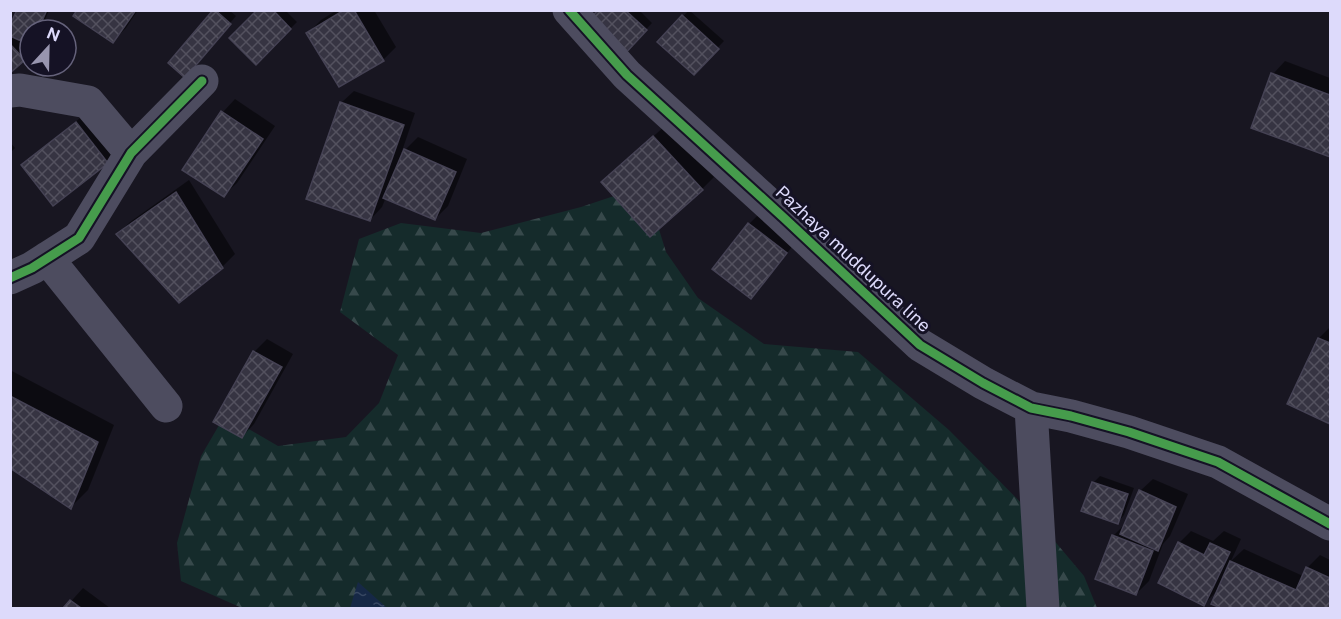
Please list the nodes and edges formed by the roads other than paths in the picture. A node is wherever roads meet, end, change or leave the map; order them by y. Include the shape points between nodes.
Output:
1 (569, 10) edge
2 (202, 81) dead end
3 (10, 91) edge
4 (130, 153) junction
5 (47, 258) junction
6 (10, 278) edge
7 (166, 406) dead end
8 (1031, 408) junction
9 (1330, 524) edge
10 (1043, 609) edge

1 - 8 street, Pazhaya muddupura line via 627,75 920,345
2 - 4 street
3 - 4 street via 88,102
4 - 5 street via 79,238
5 - 6 street
5 - 7 street
8 - 9 street, Pazhaya muddupura line via 1129,432 1218,462
8 - 10 street

